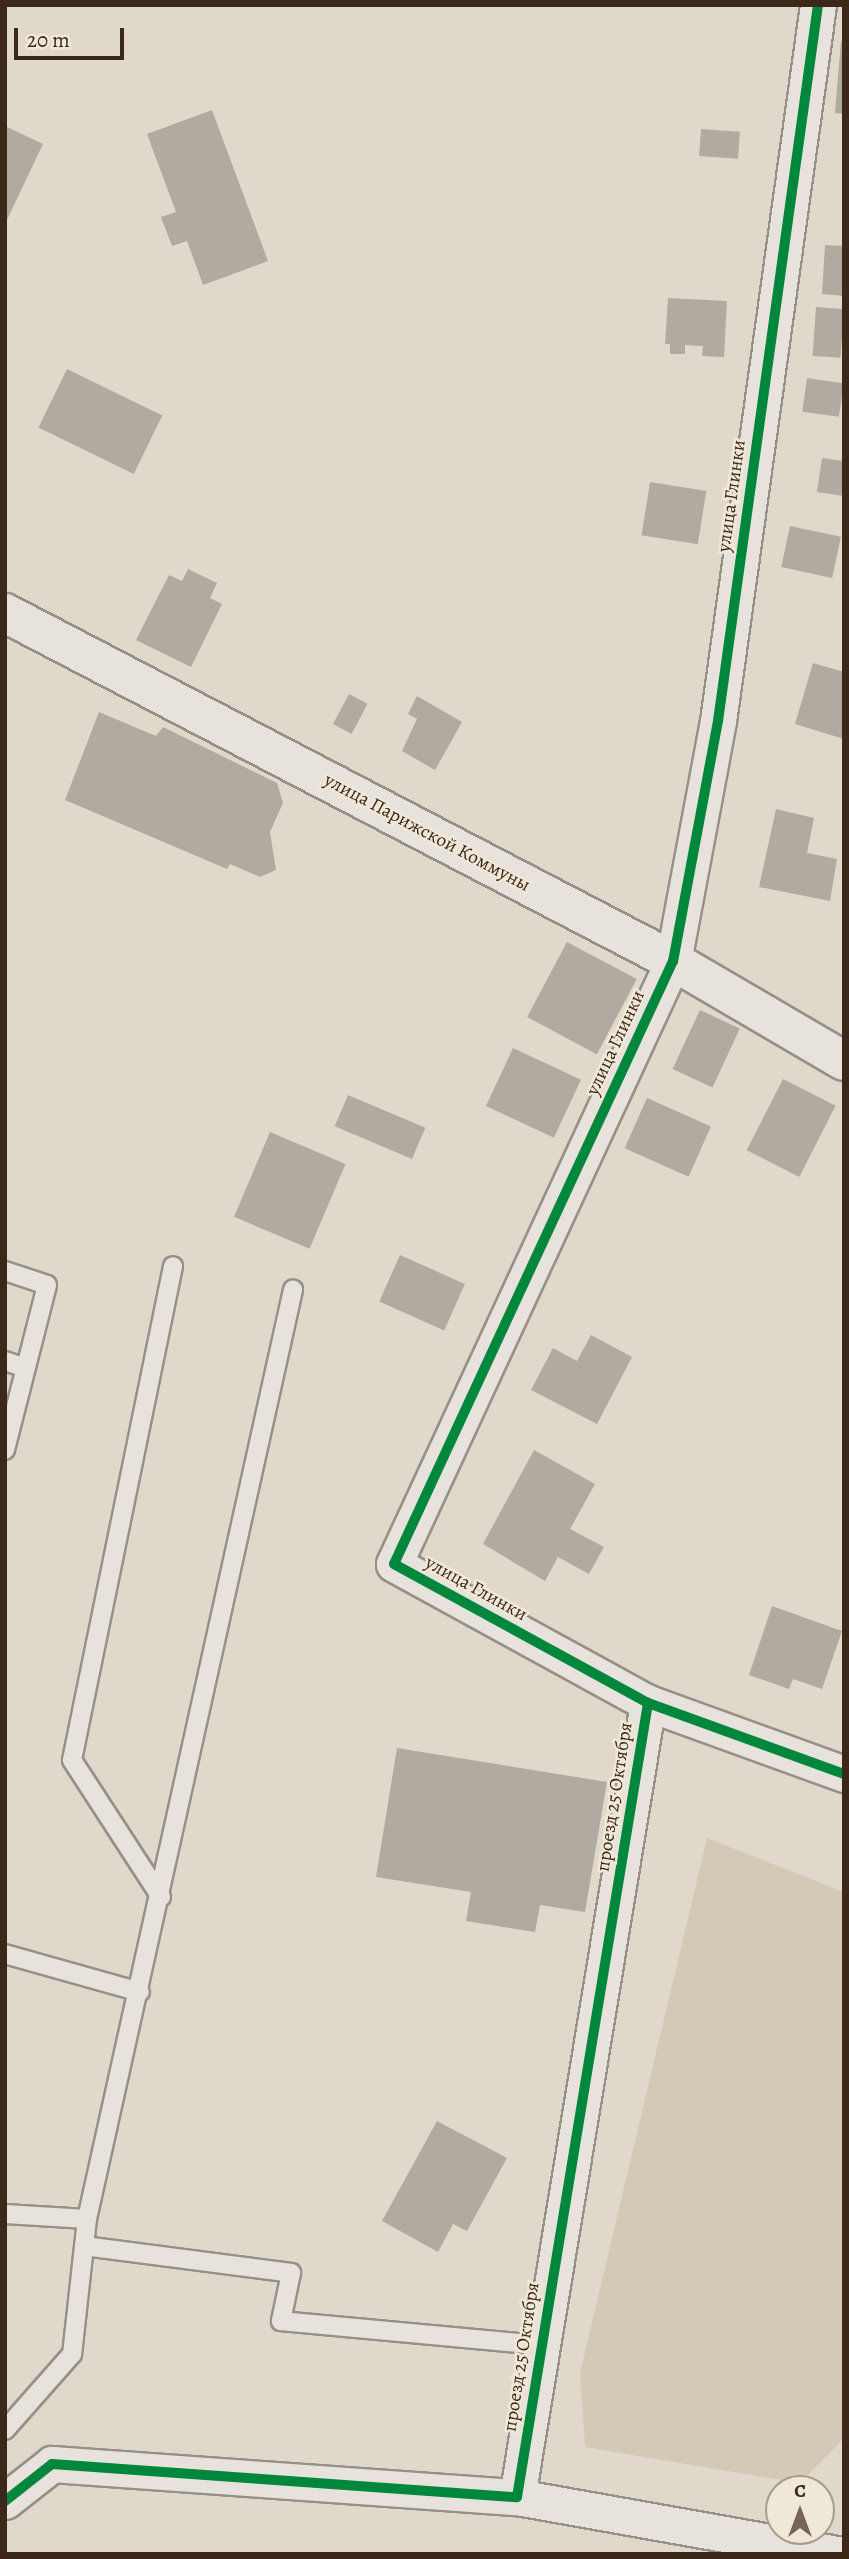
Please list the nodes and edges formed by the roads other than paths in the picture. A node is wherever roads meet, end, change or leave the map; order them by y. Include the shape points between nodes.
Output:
1 (818, 5) edge
2 (5, 612) edge
3 (673, 961) junction
4 (844, 1061) edge
5 (173, 1266) dead end
6 (5, 1272) edge
7 (293, 1290) dead end
8 (5, 1361) edge
9 (25, 1368) junction
10 (5, 1450) edge
11 (648, 1703) junction
12 (844, 1774) edge
13 (161, 1897) junction
14 (5, 1954) edge
15 (140, 1992) junction
16 (5, 2214) edge
17 (87, 2219) junction
18 (84, 2246) junction
19 (542, 2345) junction
20 (5, 2430) edge
21 (517, 2497) junction
22 (5, 2501) edge
23 (836, 2554) edge

1 - 3 street, улица Глинки via 718,721
2 - 3 street, улица Парижской Коммуны
3 - 4 street, улица Парижской Коммуны
3 - 11 street, улица Глинки via 394,1564
5 - 13 lane via 72,1760
6 - 9 lane via 47,1285
7 - 13 lane
8 - 9 lane
9 - 10 lane
11 - 12 street, улица Глинки
11 - 19 street, проезд 25 Октября
13 - 15 lane
14 - 15 lane
15 - 17 lane
16 - 17 lane
17 - 18 lane
18 - 19 lane via 291,2273 281,2322
18 - 20 lane via 72,2354
19 - 21 street, проезд 25 Октября
21 - 22 street via 52,2464
21 - 23 street

